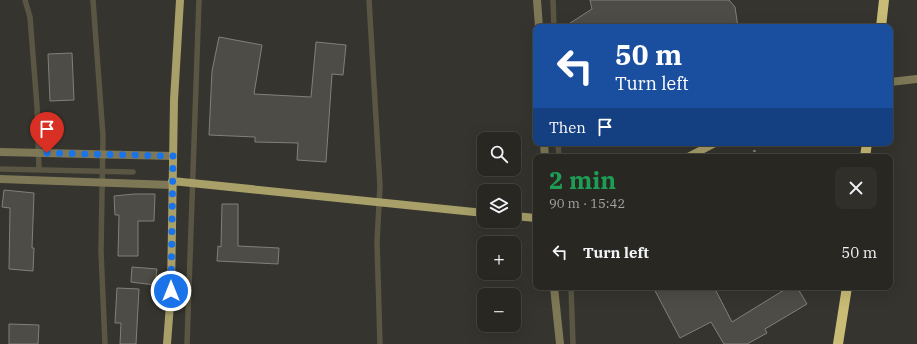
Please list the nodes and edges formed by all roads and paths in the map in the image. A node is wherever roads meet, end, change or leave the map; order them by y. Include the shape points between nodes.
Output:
1 (180, 0) edge
2 (538, 0) edge
3 (884, 0) edge
4 (539, 24) edge
5 (880, 24) edge
6 (917, 79) edge
7 (893, 82) edge
8 (708, 146) edge
9 (0, 152) edge
10 (694, 154) edge
11 (173, 156) junction
12 (0, 179) edge
13 (172, 183) junction
14 (477, 212) edge
15 (521, 217) edge
16 (533, 218) edge
17 (554, 290) edge
18 (847, 290) edge
19 (167, 344) edge
20 (560, 344) edge
21 (838, 344) edge

1 - 11 street
2 - 4 street
3 - 5 main road
6 - 7 street
8 - 10 street
9 - 11 street
11 - 13 street
12 - 13 street
13 - 14 street
13 - 19 street via 171,291
15 - 16 street
17 - 20 street
18 - 21 main road

